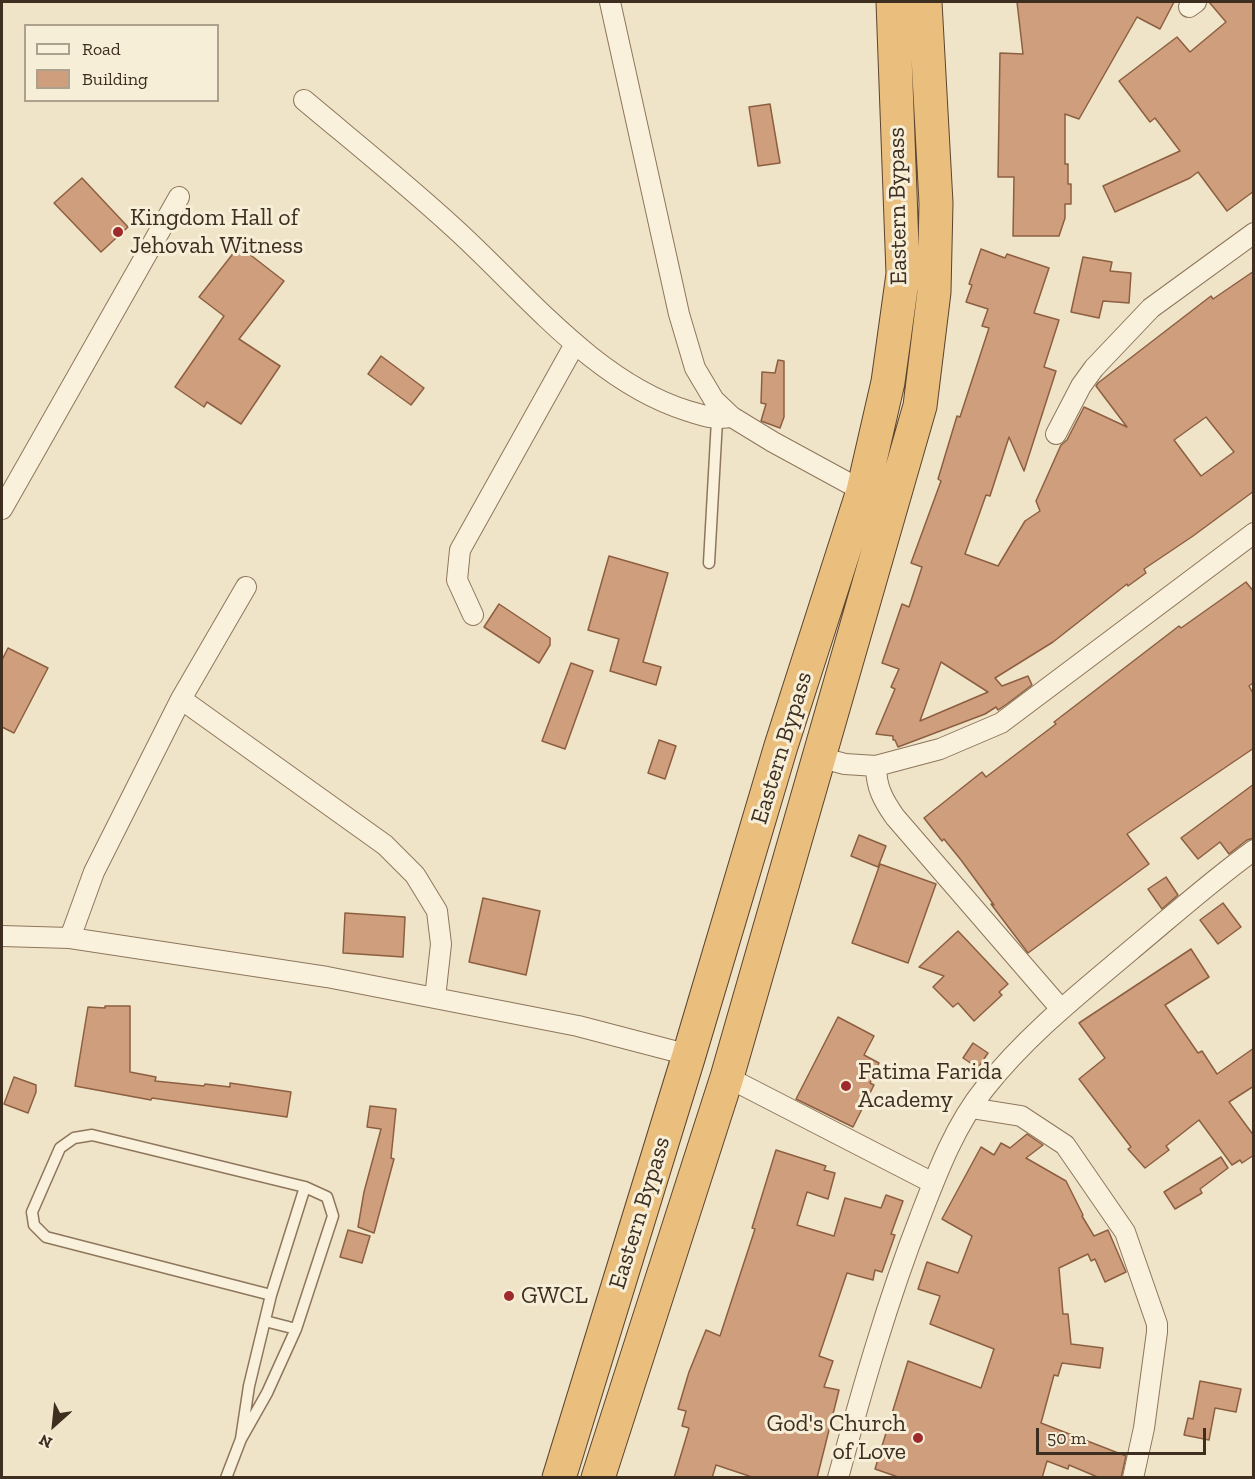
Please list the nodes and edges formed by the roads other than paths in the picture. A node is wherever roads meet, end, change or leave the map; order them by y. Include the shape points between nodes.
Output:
1 (610, 2) edge
2 (892, 2) edge
3 (924, 2) edge
4 (304, 100) dead end
5 (178, 197) dead end
6 (1254, 233) edge
7 (575, 344) junction
8 (724, 418) junction
9 (1056, 434) dead end
10 (9, 478) edge
11 (862, 491) junction
12 (2, 508) edge
13 (1254, 532) edge
14 (709, 562) dead end
15 (246, 587) dead end
16 (473, 615) dead end
17 (181, 699) junction
18 (818, 757) junction
19 (876, 766) junction
20 (1254, 850) edge
21 (2, 936) edge
22 (70, 938) junction
23 (435, 998) junction
24 (1061, 1009) junction
25 (689, 1055) junction
26 (727, 1077) junction
27 (971, 1108) junction
28 (933, 1183) junction
29 (305, 1187) junction
30 (271, 1295) junction
31 (265, 1321) junction
32 (296, 1329) junction
33 (241, 1439) junction
34 (226, 1478) edge
35 (559, 1478) edge
36 (598, 1478) edge
37 (838, 1478) edge
38 (1133, 1478) edge

1 - 8 street via 682,325 695,368
2 - 11 highway, Eastern Bypass via 903,274 888,382
3 - 18 highway, Eastern Bypass via 936,203 934,292 920,406
4 - 7 street via 454,228
5 - 10 street
6 - 9 street via 1151,308 1094,368
7 - 8 street via 663,403
7 - 16 street via 460,550 457,580
8 - 11 street
8 - 14 lane
10 - 12 street
11 - 25 highway, Eastern Bypass
13 - 19 street via 1001,723 940,749
15 - 17 street
17 - 22 street via 94,872
17 - 23 street via 385,845 415,875 437,911 441,944
18 - 19 street
18 - 26 highway, Eastern Bypass
19 - 24 street via 882,798 895,817
20 - 24 street
21 - 22 street
22 - 23 street via 315,975
23 - 25 street via 578,1026
24 - 27 street via 1033,1033
25 - 35 highway, Eastern Bypass
26 - 28 street
26 - 36 highway, Eastern Bypass
27 - 28 street
27 - 38 street via 1021,1116 1065,1145 1125,1232 1157,1332
28 - 37 street via 904,1257
29 - 30 lane
29 - 30 lane via 92,1135 74,1138 60,1148 32,1212 34,1225 46,1237
29 - 32 lane via 327,1197 333,1216
30 - 31 lane
31 - 32 lane
31 - 33 lane
32 - 33 lane
33 - 34 lane

